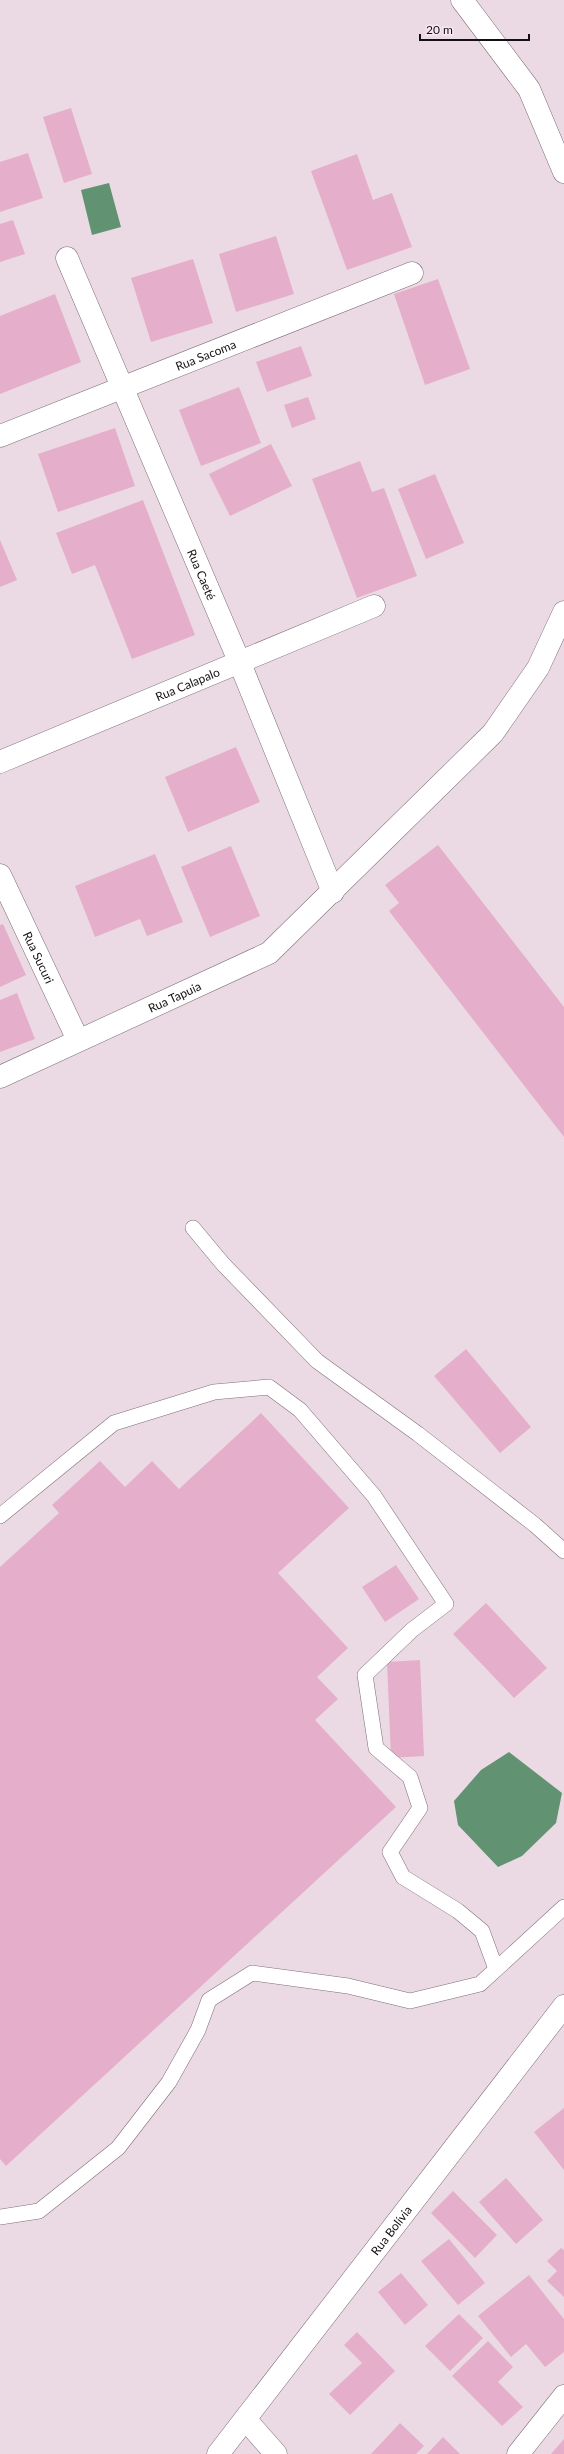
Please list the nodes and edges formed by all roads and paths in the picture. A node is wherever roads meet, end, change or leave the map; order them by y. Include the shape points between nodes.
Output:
1 (462, 0) edge
2 (564, 172) edge
3 (67, 258) dead end
4 (412, 272) dead end
5 (122, 387) junction
6 (0, 436) edge
7 (374, 606) dead end
8 (564, 612) edge
9 (239, 661) junction
10 (0, 762) edge
11 (0, 875) edge
12 (333, 892) junction
13 (78, 1040) junction
14 (0, 1077) edge
15 (193, 1228) dead end
16 (0, 1516) edge
17 (564, 1551) edge
18 (564, 1907) edge
19 (496, 1969) junction
20 (560, 2019) edge
21 (0, 2217) edge
22 (564, 2396) edge
23 (246, 2420) junction
24 (218, 2454) edge
25 (276, 2454) edge
26 (518, 2454) edge

1 - 2 street via 529,89
3 - 5 street, Rua Caeté
4 - 5 street, Rua Sacoma
5 - 6 street, Rua Sacoma
5 - 9 street, Rua Caeté
7 - 9 street, Rua Calapalo
8 - 12 street, Rua Tapuia via 538,668 493,733
9 - 10 street, Rua Calapalo
9 - 12 street, Rua Caeté
11 - 13 street, Rua Sucuri
12 - 13 street, Rua Tapuia via 269,953
13 - 14 street, Rua Tapuia
15 - 17 lane via 223,1264 317,1361 418,1434 535,1525
16 - 19 lane via 114,1423 214,1392 269,1387 300,1410 374,1496 446,1604 412,1630 365,1675 372,1727 376,1748 410,1776 420,1808 390,1852 396,1865 403,1877 458,1911 482,1931
18 - 19 lane
19 - 21 lane via 480,1984 410,2001 348,1986 252,1973 209,2000 198,2030 169,2082 118,2148 39,2211
20 - 23 street, Rua Bolívia
22 - 26 street
23 - 24 street, Rua Bolívia
23 - 25 street

